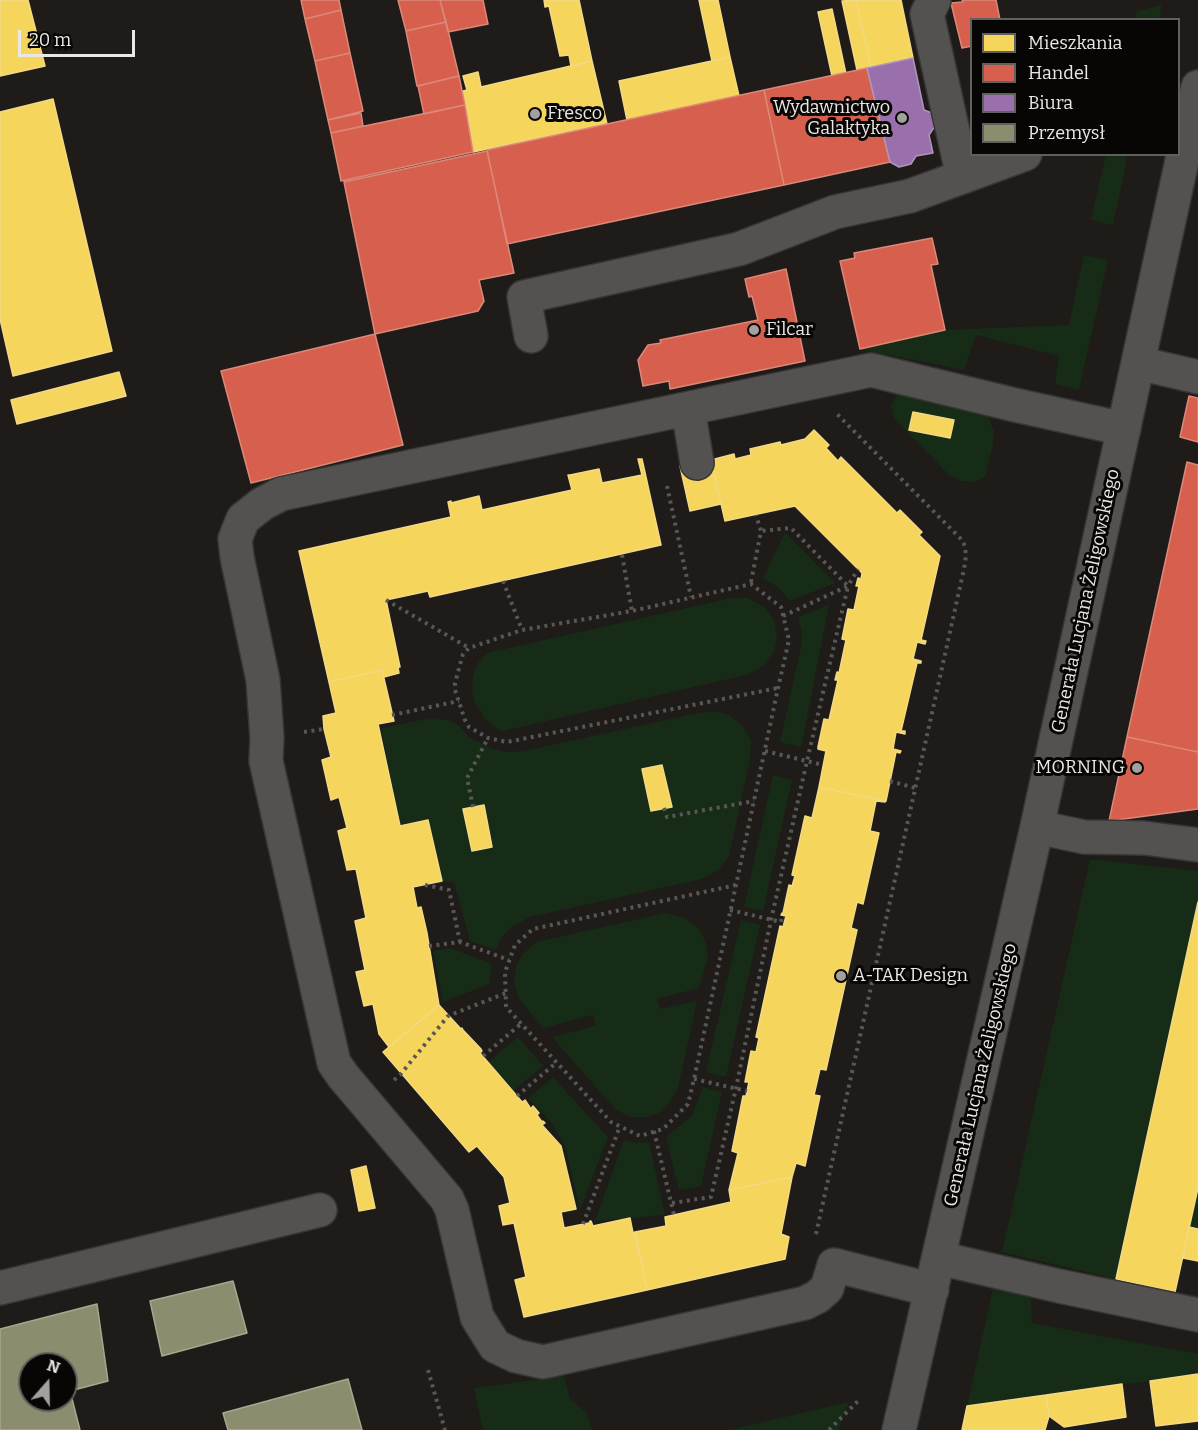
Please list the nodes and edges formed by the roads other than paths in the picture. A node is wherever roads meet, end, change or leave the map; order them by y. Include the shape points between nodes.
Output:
1 (934, 0) edge
2 (1198, 87) edge
3 (1183, 138) edge
4 (1180, 153) edge
5 (1020, 156) edge
6 (1179, 156) edge
7 (963, 177) junction
8 (531, 336) dead end
9 (1138, 363) junction
10 (1198, 377) edge
11 (688, 409) junction
12 (1124, 429) junction
13 (697, 463) dead end
14 (1037, 827) junction
15 (1198, 844) edge
16 (320, 1210) dead end
17 (939, 1258) junction
18 (0, 1288) edge
19 (932, 1290) junction
20 (1198, 1315) edge
21 (899, 1430) edge

1 - 7 street via 927,14
2 - 3 street, Generała Lucjana Żeligowskiego
3 - 4 street, Generała Lucjana Żeligowskiego
5 - 7 street
6 - 9 street, Generała Lucjana Żeligowskiego
7 - 8 street via 910,196 835,212 740,249 524,297
9 - 10 street
9 - 12 street, Generała Lucjana Żeligowskiego
11 - 12 street via 871,370
11 - 13 street
11 - 19 street via 281,494 243,519 236,539 237,557 263,680 266,761 334,1063 447,1199 477,1317 495,1346 516,1356 543,1362 806,1303 827,1288 834,1265
12 - 14 street, Generała Lucjana Żeligowskiego
14 - 15 street via 1084,837
14 - 17 street, Generała Lucjana Żeligowskiego
16 - 18 street
17 - 19 street, Generała Lucjana Żeligowskiego
17 - 20 street
19 - 21 street, Generała Lucjana Żeligowskiego

